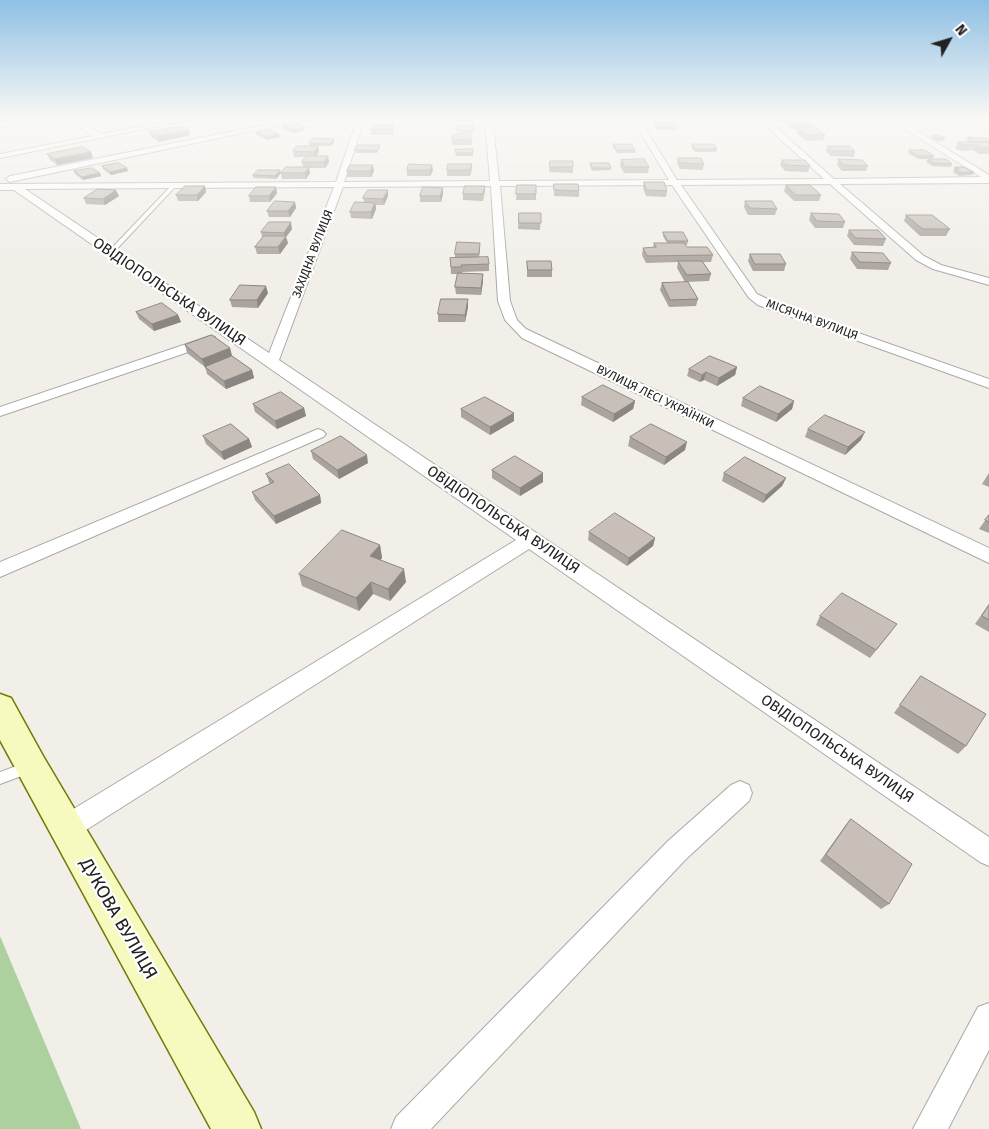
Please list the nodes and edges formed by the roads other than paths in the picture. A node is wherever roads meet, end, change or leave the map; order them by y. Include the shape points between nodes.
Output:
1 (56, 170) edge
2 (344, 170) edge
3 (494, 170) edge
4 (666, 170) edge
5 (819, 170) edge
6 (973, 170) edge
7 (989, 180) edge
8 (0, 181) edge
9 (674, 182) junction
10 (833, 182) junction
11 (495, 184) junction
12 (339, 185) junction
13 (173, 187) junction
14 (8, 188) edge
15 (111, 252) junction
16 (989, 282) edge
17 (230, 333) junction
18 (272, 362) junction
19 (989, 384) edge
20 (0, 412) edge
21 (318, 434) dead end
22 (531, 540) junction
23 (989, 556) edge
24 (0, 570) edge
25 (0, 708) edge
26 (16, 772) edge
27 (740, 794) dead end
28 (66, 828) junction
29 (989, 853) edge
30 (989, 1018) edge
31 (237, 1129) edge
32 (408, 1129) edge
33 (930, 1129) edge

1 - 8 street
2 - 12 street, ЗАХІДНА ВУЛИЦЯ
3 - 11 street, ВУЛИЦЯ ЛЕСІ УКРАЇНКИ
4 - 9 street, МІСЯЧНА ВУЛИЦЯ
5 - 10 street
6 - 7 street
7 - 10 street
9 - 10 street
9 - 11 street
9 - 19 street, МІСЯЧНА ВУЛИЦЯ via 753,296 762,302
10 - 16 street via 926,262
11 - 12 street
11 - 23 street, ВУЛИЦЯ ЛЕСІ УКРАЇНКИ via 504,301 509,319 526,335
12 - 13 street
12 - 18 street, ЗАХІДНА ВУЛИЦЯ
13 - 14 street
13 - 15 lane
14 - 15 street, ОВІДІОПОЛЬСЬКА ВУЛИЦЯ
15 - 17 street, ОВІДІОПОЛЬСЬКА ВУЛИЦЯ
17 - 18 street, ОВІДІОПОЛЬСЬКА ВУЛИЦЯ
17 - 20 street
18 - 22 street, ОВІДІОПОЛЬСЬКА ВУЛИЦЯ
21 - 24 street
22 - 28 street
22 - 29 street, ОВІДІОПОЛЬСЬКА ВУЛИЦЯ
25 - 26 street, ДУКОВА ВУЛИЦЯ
26 - 28 street, ДУКОВА ВУЛИЦЯ
27 - 32 street via 677,850
28 - 31 street, ДУКОВА ВУЛИЦЯ
30 - 33 street

